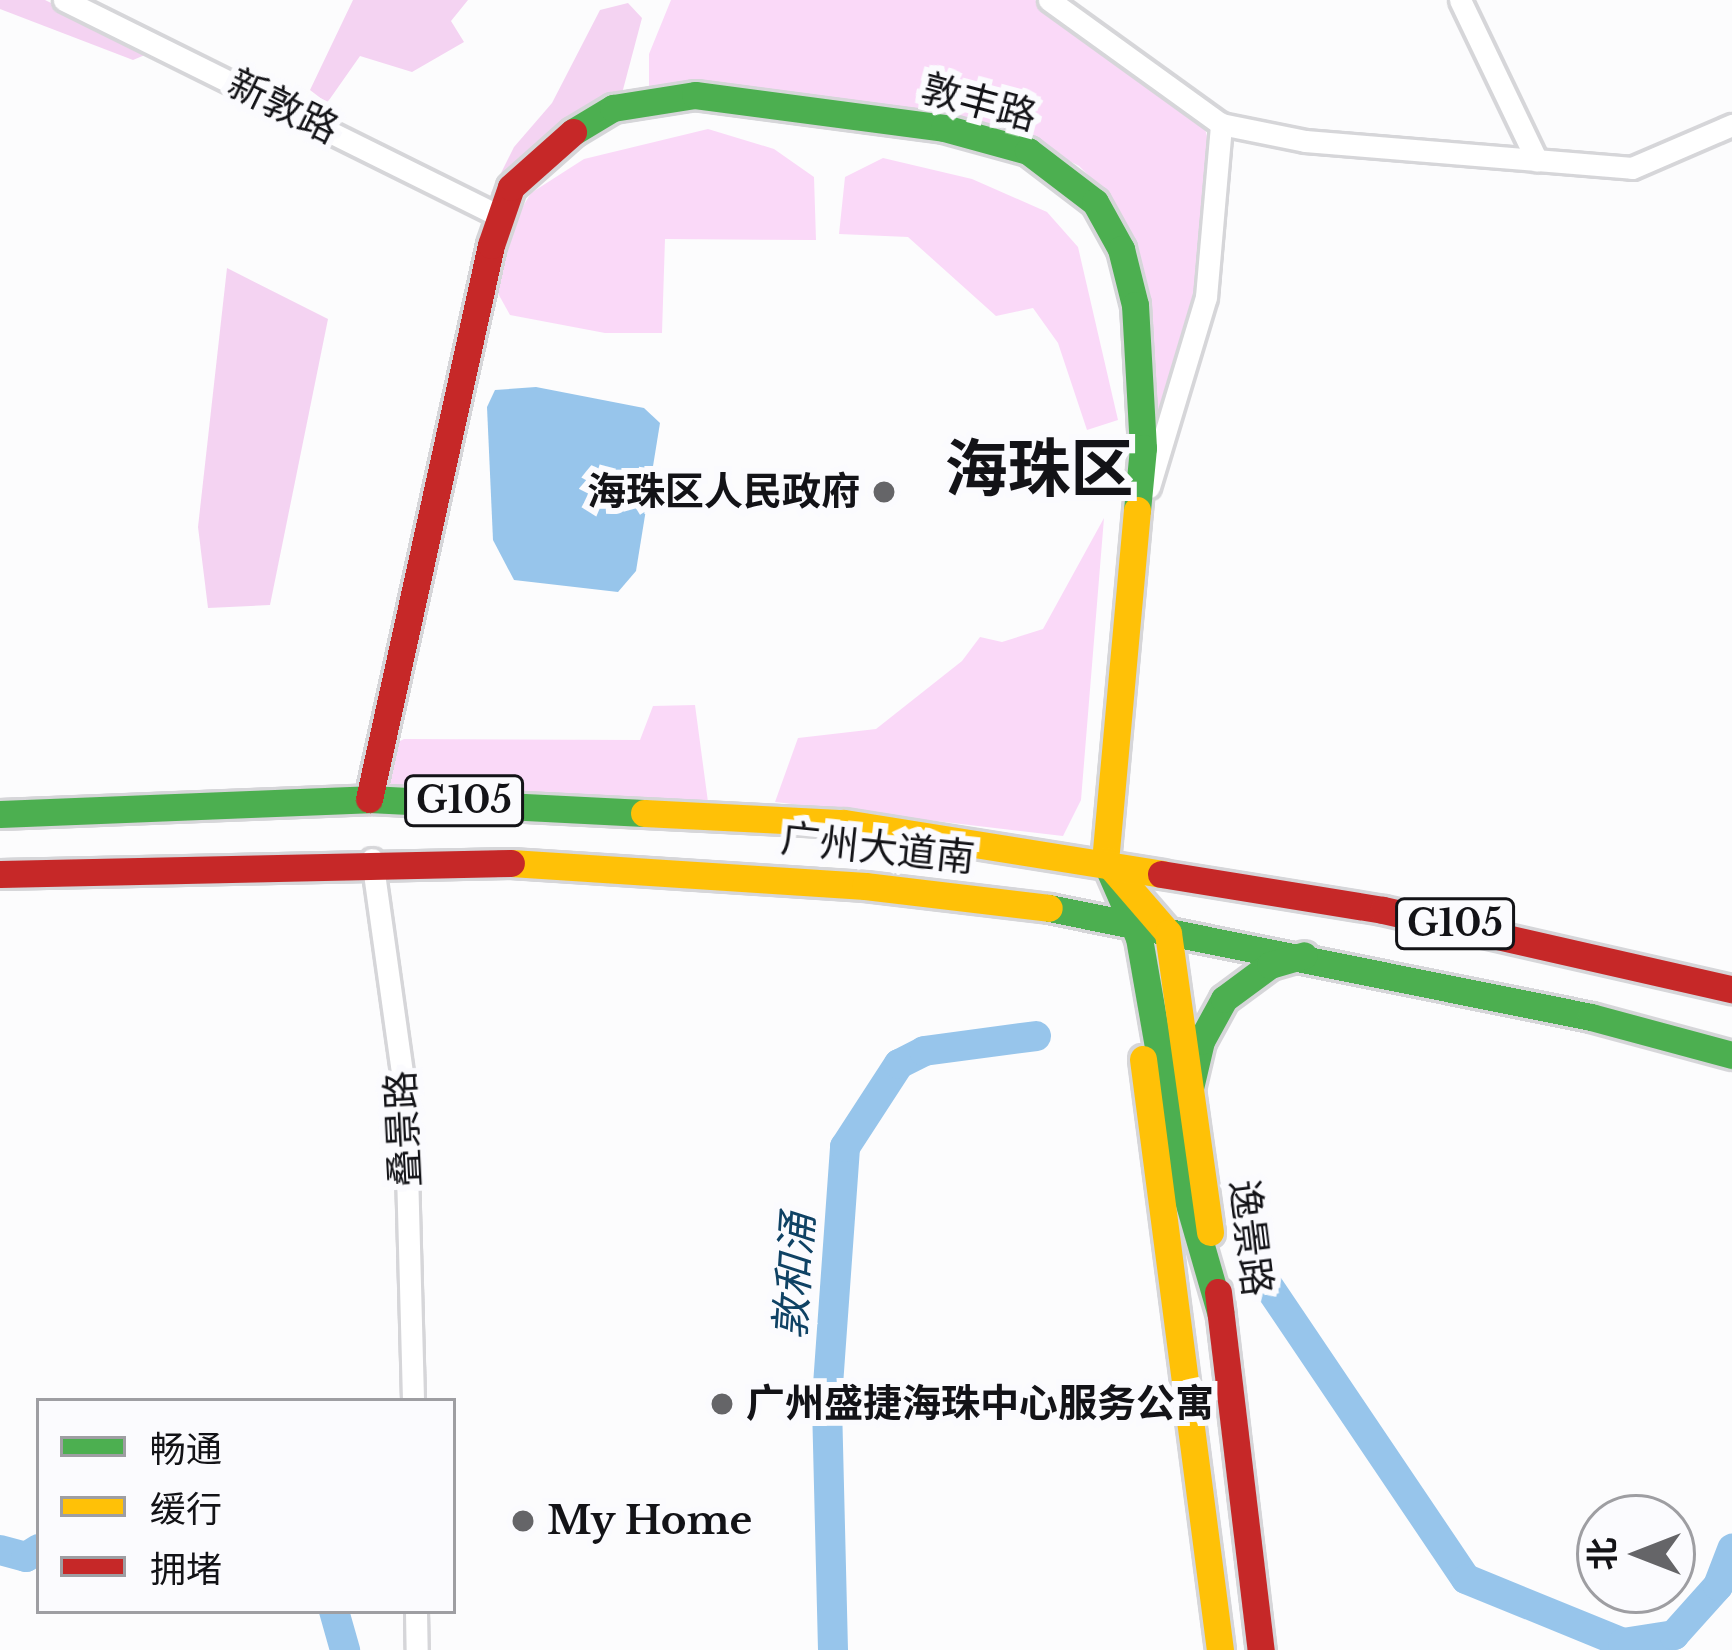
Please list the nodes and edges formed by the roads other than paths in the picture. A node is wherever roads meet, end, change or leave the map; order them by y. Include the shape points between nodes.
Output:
1 (64, 0) edge
2 (1049, 0) edge
3 (1460, 0) edge
4 (1222, 124) junction
5 (1732, 124) edge
6 (1537, 161) junction
7 (500, 216) junction
8 (1136, 534) junction
9 (369, 799) junction
10 (0, 814) edge
11 (926, 831) junction
12 (372, 859) junction
13 (1095, 862) junction
14 (0, 874) edge
15 (1175, 874) junction
16 (919, 892) junction
17 (1019, 903) junction
18 (1127, 906) junction
19 (1164, 926) junction
20 (1304, 955) junction
21 (1732, 989) edge
22 (1732, 1055) edge
23 (1178, 1092) junction
24 (1220, 1312) junction
25 (413, 1398) edge
26 (416, 1614) edge
27 (417, 1650) edge
28 (1220, 1650) edge
29 (1261, 1650) edge

1 - 7 street, 新敦路
2 - 4 street
3 - 6 street
4 - 6 street via 1339,146
4 - 8 street via 1206,297
5 - 6 street via 1632,168
7 - 8 main road, 敦丰路 via 524,171 581,123 668,96 944,128 1028,151 1082,186 1126,265 1142,376
7 - 9 main road, 敦丰路
7 - 13 main road, 敦丰路 via 580,146 671,116 944,146 1022,170 1070,200 1109,268 1125,369
8 - 13 main road, 敦丰路
9 - 10 main road, 广州大道南 / G105
9 - 11 main road, 广州大道南 / G105 via 650,807
11 - 13 main road, 广州大道南 / G105
11 - 16 main road via 945,858 939,878
12 - 14 main road, 广州大道南 / G105
12 - 16 main road, 广州大道南 / G105 via 603,866
12 - 25 street, 叠景路 via 405,1094
13 - 15 main road, 广州大道南 / G105
13 - 17 main road via 1061,892
13 - 18 main road, 逸景路
15 - 18 main road
15 - 21 main road, 广州大道南 / G105 via 1512,935
16 - 17 main road, 广州大道南 / G105
17 - 18 main road, 广州大道南 / G105
18 - 19 main road, 广州大道南 / G105
18 - 23 main road
18 - 28 main road, 逸景路
19 - 20 main road, 广州大道南 / G105
19 - 23 main road, 逸景路
20 - 22 main road, 广州大道南 / G105
20 - 23 main road via 1270,965 1224,999
23 - 24 main road via 1188,1205
23 - 24 main road, 逸景路 via 1197,1136
24 - 29 main road, 逸景路
26 - 27 street

